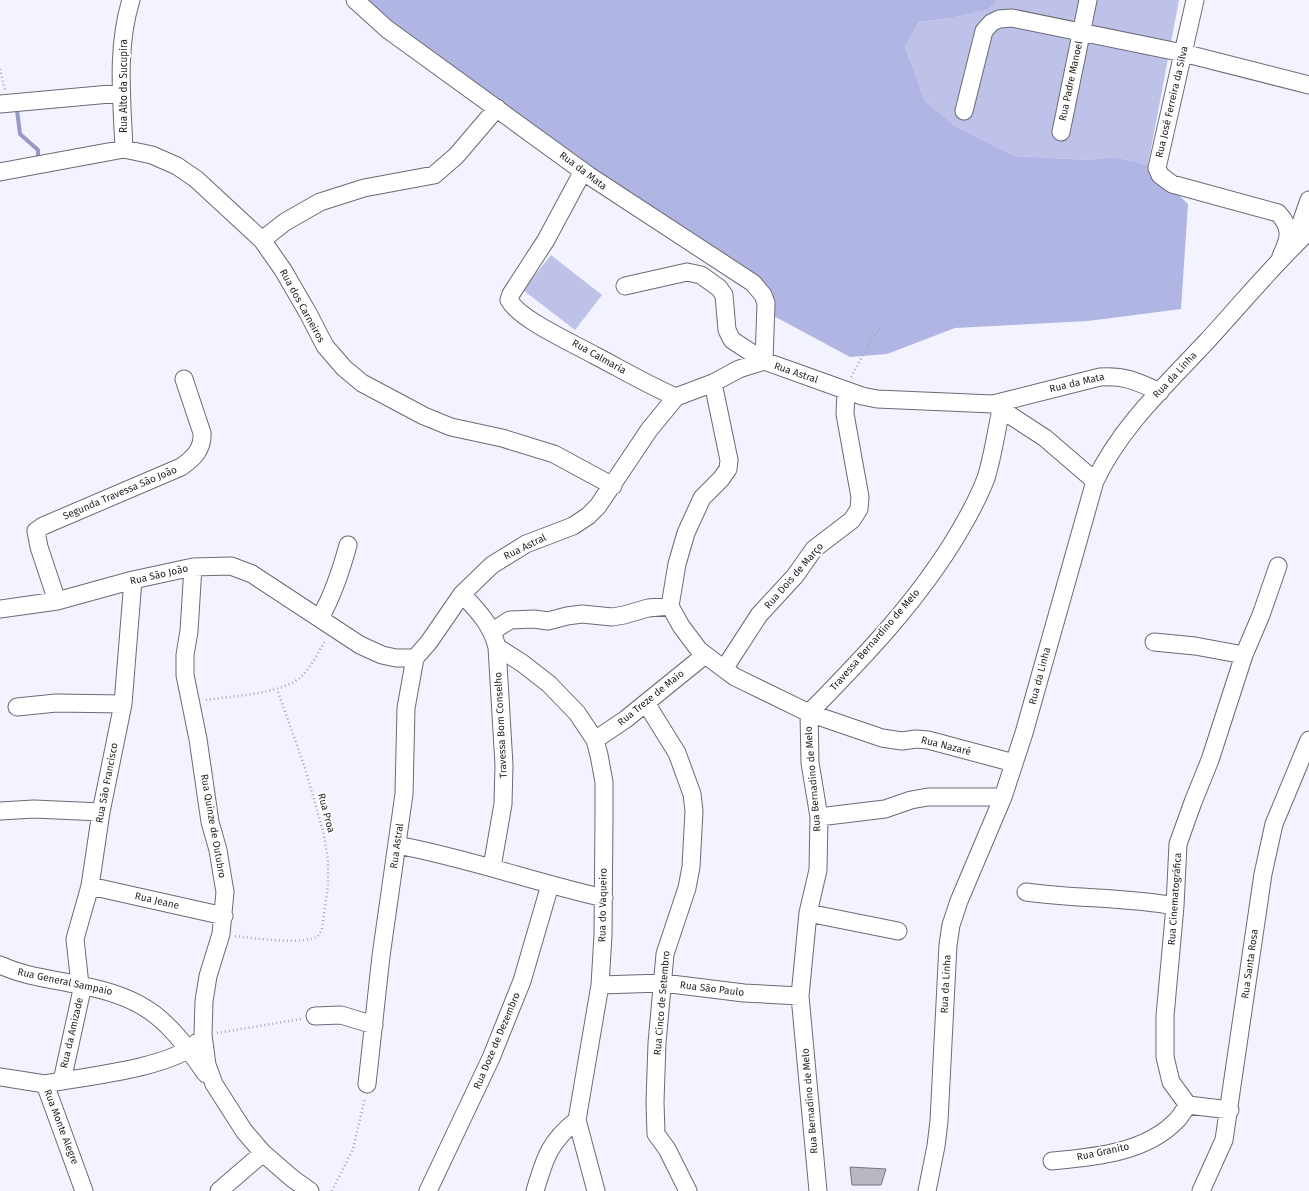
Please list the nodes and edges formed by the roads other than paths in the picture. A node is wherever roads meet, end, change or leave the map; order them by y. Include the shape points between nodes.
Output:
1 (131, 0) edge
2 (355, 0) edge
3 (1088, 0) edge
4 (1195, 0) edge
5 (1082, 31) junction
6 (1183, 53) junction
7 (1309, 85) edge
8 (121, 93) junction
9 (4, 104) edge
10 (496, 108) junction
11 (964, 111) dead end
12 (1061, 132) dead end
13 (124, 149) junction
14 (584, 171) junction
15 (0, 172) edge
16 (1309, 200) edge
17 (1309, 231) edge
18 (262, 240) junction
19 (1294, 246) junction
20 (1277, 263) junction
21 (625, 286) dead end
22 (764, 361) junction
23 (184, 379) dead end
24 (713, 383) junction
25 (846, 391) junction
26 (1160, 392) junction
27 (676, 397) junction
28 (997, 407) junction
29 (1094, 481) junction
30 (614, 486) junction
31 (348, 545) dead end
32 (1278, 566) dead end
33 (193, 567) junction
34 (133, 580) junction
35 (462, 594) junction
36 (57, 601) junction
37 (670, 606) junction
38 (0, 609) edge
39 (327, 623) junction
40 (495, 639) junction
41 (1154, 642) dead end
42 (705, 655) junction
43 (1244, 655) junction
44 (415, 658) junction
45 (724, 669) junction
46 (646, 703) junction
47 (123, 704) junction
48 (16, 707) dead end
49 (809, 713) junction
50 (595, 740) junction
51 (1309, 740) edge
52 (1014, 762) junction
53 (1003, 797) junction
54 (0, 811) edge
55 (101, 812) junction
56 (819, 817) junction
57 (397, 845) junction
58 (492, 867) junction
59 (550, 885) junction
60 (90, 886) junction
61 (1026, 892) dead end
62 (604, 898) junction
63 (1175, 906) junction
64 (808, 913) junction
65 (224, 916) junction
66 (898, 932) dead end
67 (0, 965) edge
68 (663, 983) junction
69 (82, 985) junction
70 (600, 985) junction
71 (800, 996) junction
72 (315, 1016) road end
73 (374, 1025) junction
74 (203, 1036) junction
75 (189, 1050) junction
76 (0, 1077) edge
77 (62, 1081) junction
78 (45, 1084) junction
79 (214, 1084) junction
80 (368, 1084) road end
81 (1188, 1105) junction
82 (1230, 1110) junction
83 (577, 1120) junction
84 (263, 1153) junction
85 (1052, 1161) dead end
86 (84, 1191) edge
87 (219, 1191) edge
88 (310, 1191) edge
89 (428, 1191) edge
90 (535, 1191) edge
91 (596, 1191) edge
92 (688, 1191) edge
93 (818, 1191) edge
94 (927, 1191) edge
95 (1202, 1191) edge

1 - 8 street, Rua Alto da Sucupira via 126,14 122,50
2 - 10 street, Rua da Mata via 387,29
3 - 5 street, Rua Padre Manoel
4 - 6 street, Rua José Ferreira da Silva
5 - 6 street
5 - 11 street via 1012,18 999,19 991,23 984,31
5 - 12 street, Rua Padre Manoel
6 - 7 street
6 - 20 street, Rua José Ferreira da Silva via 1157,168 1160,175 1172,184 1278,213 1288,228 1288,238
8 - 9 street
8 - 13 street, Rua Alto da Sucupira
10 - 14 street, Rua da Mata
10 - 18 street via 456,156 434,175 364,188 320,202 284,222
13 - 15 street, Rua dos Carneiros
13 - 18 street, Rua dos Carneiros via 152,155 177,166 205,187
14 - 22 street, Rua da Mata via 620,198 758,288 766,303
14 - 27 street, Rua Calmaria via 509,300 523,315 638,379
16 - 19 street
17 - 19 street, Rua da Linha
18 - 30 street, Rua dos Carneiros via 283,270 325,346 344,368 362,383 424,416 451,427 502,438 554,454
19 - 20 street, Rua da Linha
20 - 26 street, Rua da Linha
21 - 22 street via 688,272 701,275 719,288 724,295 728,330 732,340
22 - 24 street, Rua Astral via 739,369
22 - 25 street, Rua Astral
23 - 36 street, Segunda Travessa São João via 202,433 203,442 195,456 181,467 36,531 39,548
24 - 27 street, Rua Astral
24 - 37 street via 729,460 728,469 702,498 692,516 677,564
25 - 28 street, Rua Astral via 877,399
25 - 45 street, Rua Dois de Março via 845,414 860,497 859,509 852,520 814,549 795,576 759,615
26 - 28 street, Rua da Mata via 1130,378 1100,377
26 - 29 street, Rua da Linha via 1116,444
27 - 30 street, Rua Astral via 649,430
28 - 29 street via 1044,438
28 - 49 street, Travessa Bernardino de Melo via 986,478 971,512 941,562 904,610 856,665
29 - 52 street, Rua da Linha via 1034,700
30 - 35 street, Rua Astral via 588,516 573,526 526,544 506,555
31 - 39 street
32 - 43 street, Rua Cinematográfica
33 - 34 street, Rua São João
33 - 39 street, Rua São João via 240,568
33 - 65 street, Rua Quinze de Outubro via 185,675 198,739 210,822 225,892
34 - 36 street, Rua São João
34 - 47 street, Rua São Francisco
35 - 40 street via 481,614
35 - 44 street, Rua Astral
36 - 38 street, Rua São João
37 - 40 street via 648,608 612,617 582,614 548,621 510,620
37 - 42 street, Rua Bernadino de Melo via 681,626
39 - 44 street, Rua São João via 360,645 382,655
40 - 50 street, Rua do Vaqueiro via 549,684 577,713
40 - 58 street, Travessa Bom Conselho via 504,765 503,804
41 - 43 street
42 - 45 street, Rua Bernadino de Melo
42 - 46 street, Rua Treze de Maio
43 - 63 street, Rua Cinematográfica via 1213,754 1178,844
44 - 57 street, Rua Astral via 406,708 404,794
45 - 49 street, Rua Bernadino de Melo via 735,677
46 - 50 street, Rua Treze de Maio
46 - 68 street, Rua Cinco de Setembro via 677,754 692,794 694,811 691,867 687,888 665,954
47 - 48 street via 56,703
47 - 55 street, Rua São Francisco
49 - 52 street, Rua Nazaré via 882,738 902,741 928,740
49 - 56 street, Rua Bernadino de Melo via 810,763
50 - 62 street, Rua do Vaqueiro via 604,782
51 - 82 street, Rua Santa Rosa via 1272,831 1263,874
52 - 53 street, Rua da Linha
53 - 56 street via 928,797 885,809
53 - 94 street, Rua da Linha via 976,856 951,925 939,1121
54 - 55 street via 34,808
55 - 60 street, Rua São Francisco
56 - 64 street, Rua Bernadino de Melo via 818,870
57 - 58 street
57 - 73 street, Rua Astral
58 - 59 street
59 - 62 street
59 - 89 street, Rua Doze de Dezembro via 522,981 491,1058
60 - 65 street, Rua Jeane
60 - 69 street, Rua São Francisco via 75,939
61 - 63 street via 1149,901
62 - 70 street, Rua do Vaqueiro
63 - 81 street, Rua Cinematográfica via 1165,1016 1165,1057 1171,1082
64 - 66 street
64 - 71 street, Rua Bernadino de Melo
65 - 74 street, Rua Quinze de Outubro via 208,976
67 - 69 street, Rua General Sampaio via 27,976
68 - 70 street, Rua São Paulo
68 - 71 street, Rua São Paulo via 744,993
68 - 92 street, Rua Cinco de Setembro via 657,1043 656,1134 667,1149
69 - 75 street, Rua General Sampaio via 118,993 133,1000 166,1024
69 - 77 street, Rua da Amizade
70 - 83 street, Rua do Vaqueiro
71 - 93 street, Rua Bernadino de Melo
72 - 73 street via 341,1015
73 - 80 street, Rua Astral
74 - 75 street
74 - 79 street, Rua General Sampaio via 207,1065
75 - 77 street via 139,1068
75 - 79 street, Rua General Sampaio
76 - 78 street, Rua Monte Alegre
77 - 78 street
78 - 86 street, Rua Monte Alegre
79 - 84 street, Rua General Sampaio via 244,1131
81 - 82 street
81 - 85 street, Rua Granito via 1178,1120 1149,1140 1125,1149 1085,1158
82 - 95 street, Rua Santa Rosa via 1224,1140
83 - 90 street via 562,1132 552,1146 544,1160
83 - 91 street
84 - 87 street
84 - 88 street, Rua General Sampaio

